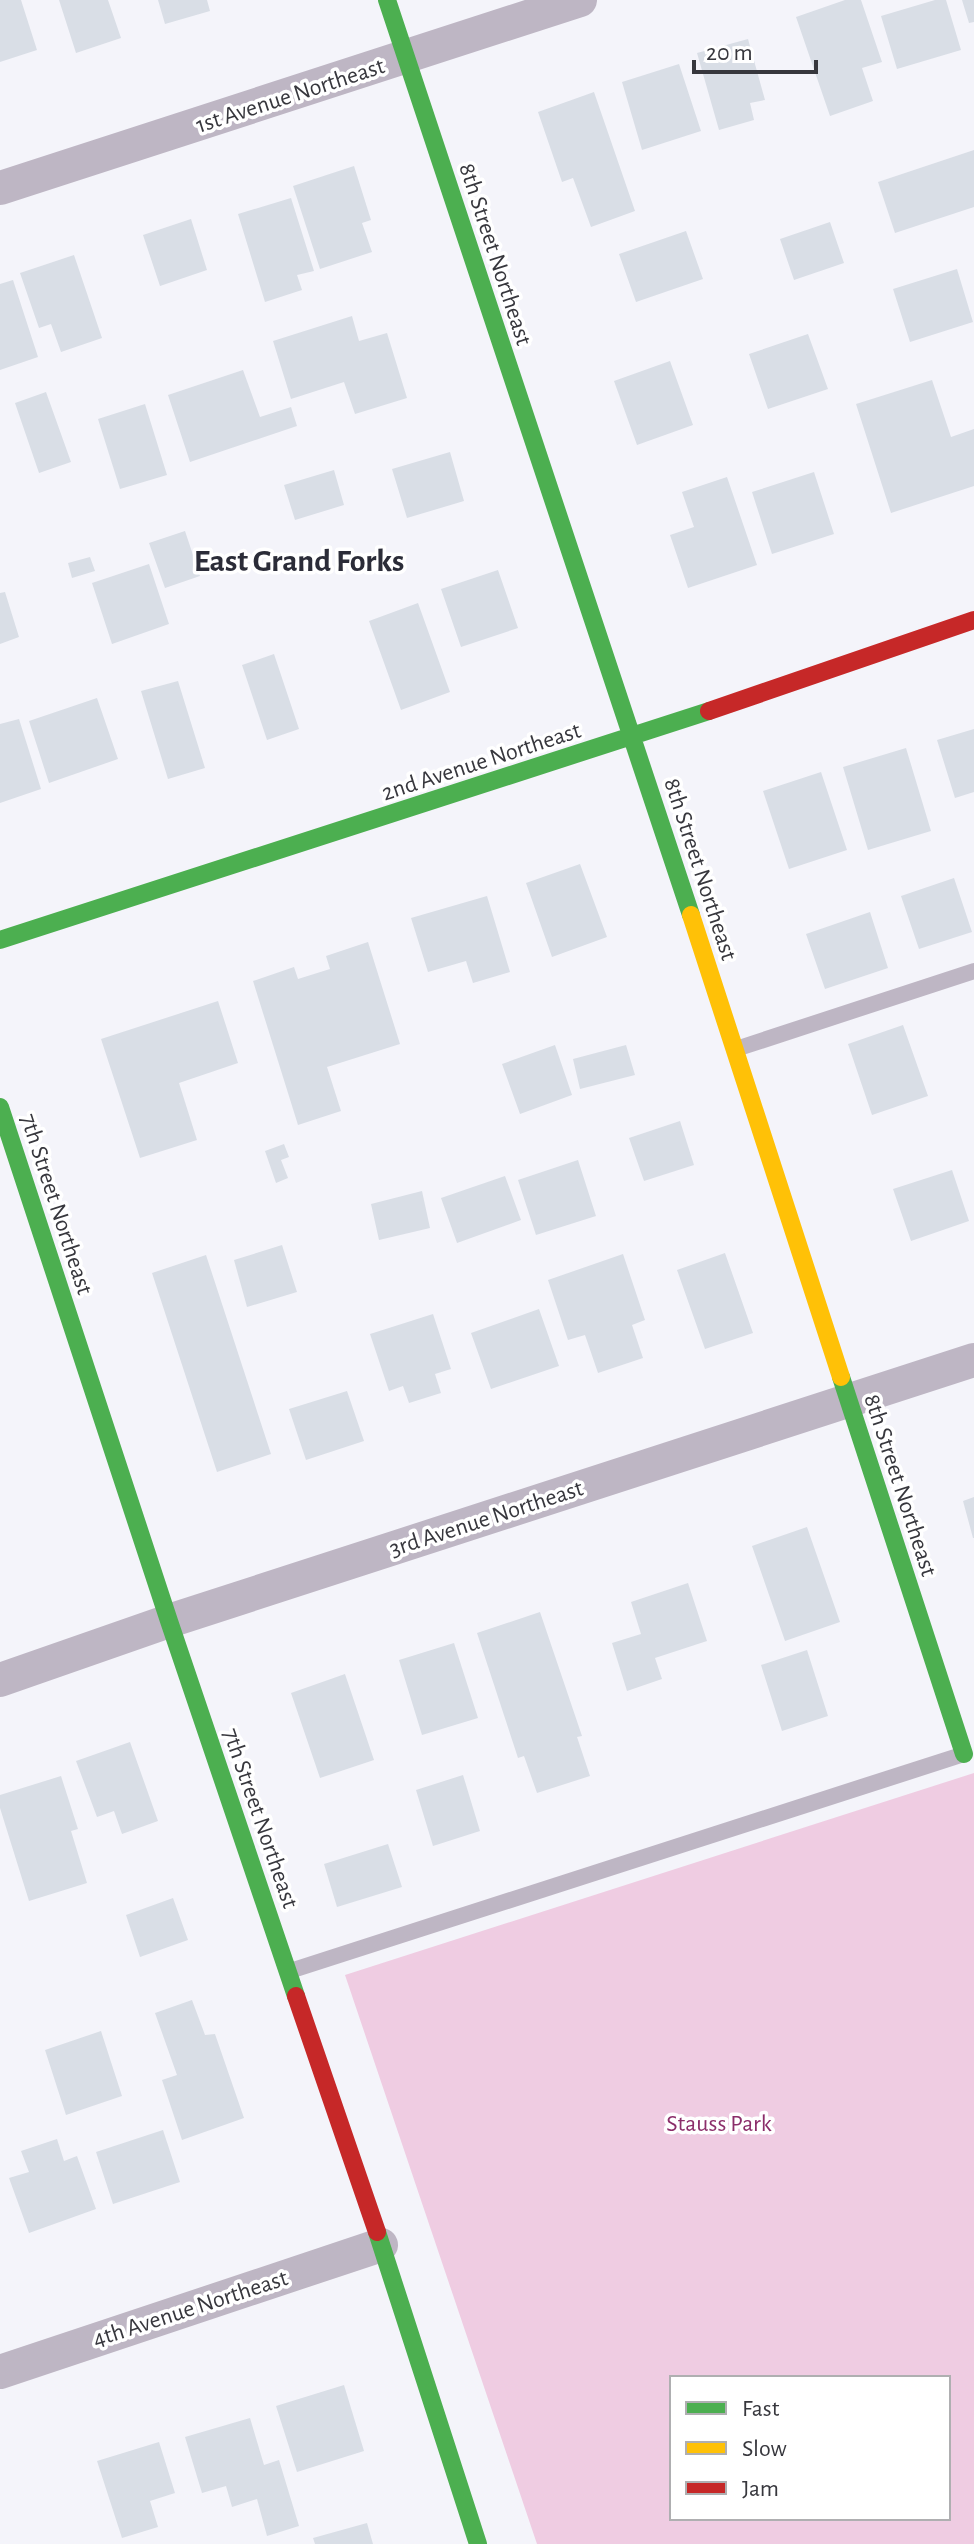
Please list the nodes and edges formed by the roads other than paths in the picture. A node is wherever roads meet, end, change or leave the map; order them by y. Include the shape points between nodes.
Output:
1 (387, 0) edge
2 (580, 0) edge
3 (405, 58) junction
4 (0, 188) edge
5 (974, 620) edge
6 (633, 737) junction
7 (0, 940) edge
8 (974, 971) edge
9 (734, 1050) junction
10 (0, 1107) edge
11 (974, 1360) edge
12 (848, 1401) junction
13 (169, 1621) junction
14 (0, 1680) edge
15 (969, 1752) edge
16 (288, 1971) junction
17 (381, 2245) junction
18 (0, 2372) edge
19 (478, 2544) edge

1 - 3 street, 8th Street Northeast
2 - 3 street, 1st Avenue Northeast
3 - 4 street, 1st Avenue Northeast
3 - 6 street, 8th Street Northeast
5 - 6 street, 2nd Avenue Northeast
6 - 7 street, 2nd Avenue Northeast
6 - 9 street, 8th Street Northeast
8 - 9 lane
9 - 12 street, 8th Street Northeast
10 - 13 street, 7th Street Northeast
11 - 12 street, 3rd Avenue Northeast
12 - 13 street, 3rd Avenue Northeast
12 - 15 street, 8th Street Northeast
13 - 14 street, 3rd Avenue Northeast
13 - 16 street, 7th Street Northeast
15 - 16 lane
16 - 17 street, 7th Street Northeast
17 - 18 street, 4th Avenue Northeast
17 - 19 street, 7th Street Northeast

